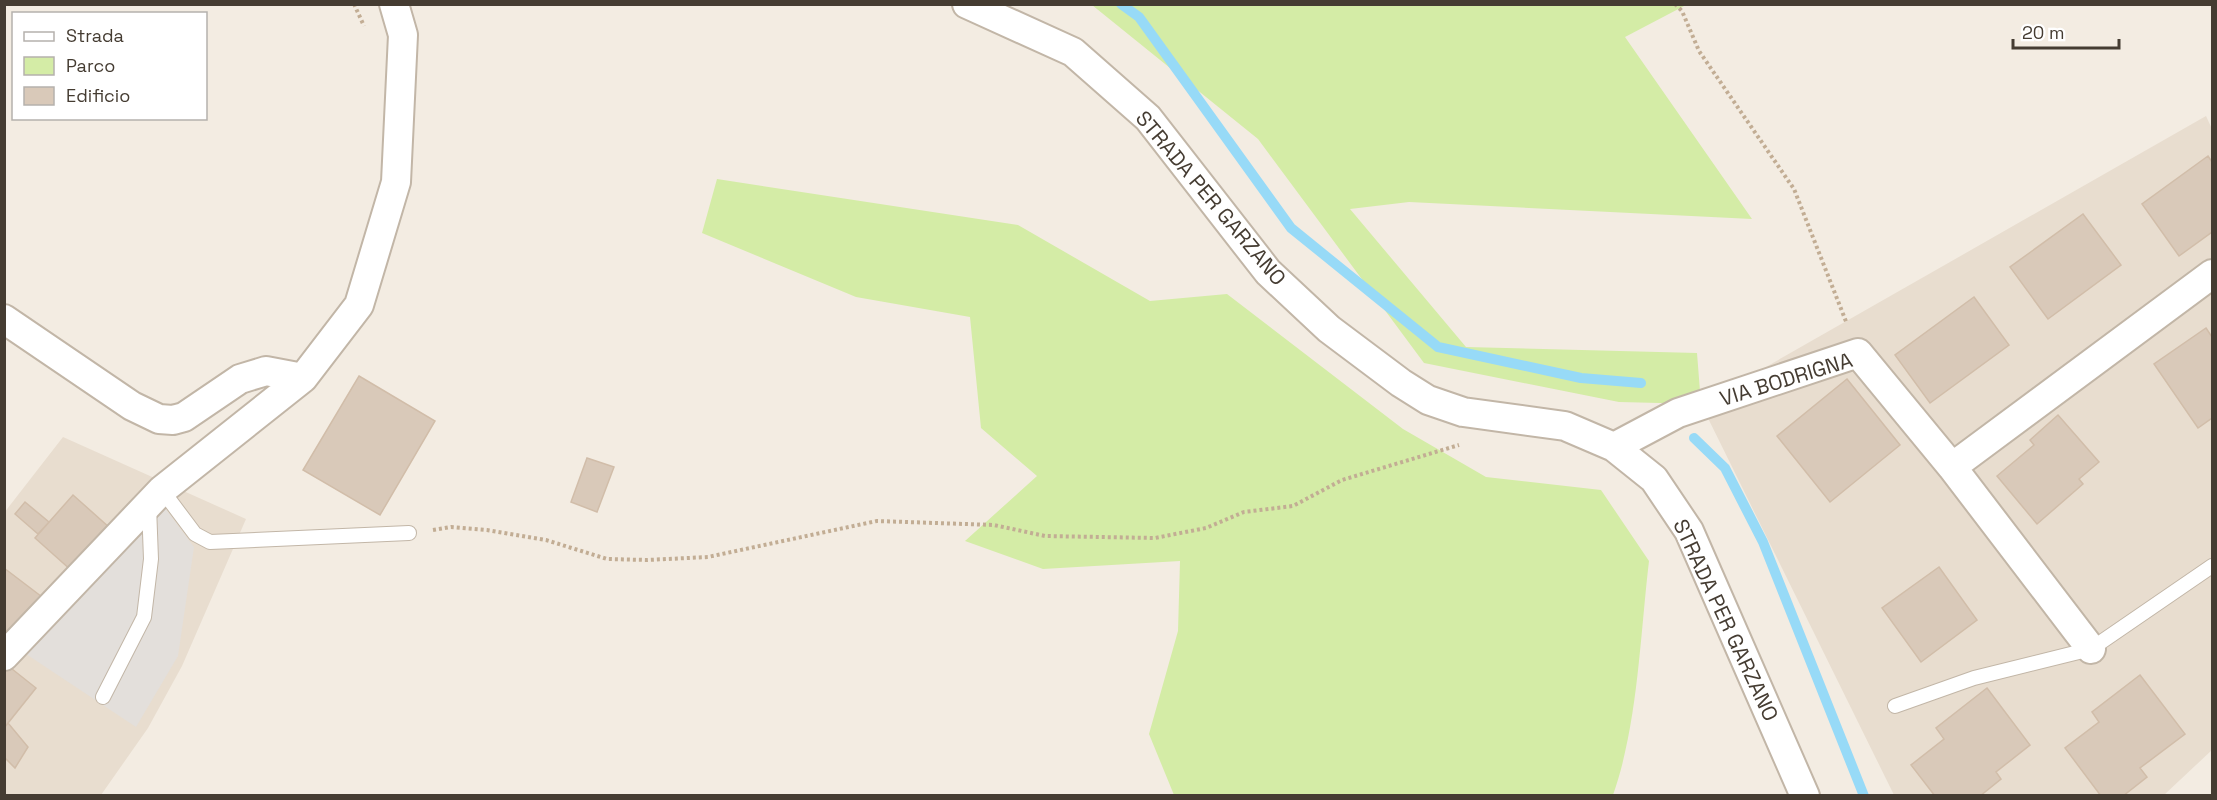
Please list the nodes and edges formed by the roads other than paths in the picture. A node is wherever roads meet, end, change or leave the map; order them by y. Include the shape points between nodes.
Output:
1 (394, 4) edge
2 (967, 4) edge
3 (2212, 274) edge
4 (4, 319) edge
5 (303, 378) junction
6 (1614, 447) junction
7 (1952, 467) junction
8 (156, 497) junction
9 (409, 533) road end
10 (2212, 566) edge
11 (2091, 649) junction
12 (4, 656) edge
13 (103, 697) dead end
14 (1895, 706) dead end
15 (1805, 795) edge

1 - 5 street via 403,35 396,182 359,305
2 - 6 street, STRADA PER GARZANO via 1073,52 1148,117 1268,272 1329,329 1401,383 1428,400 1463,412 1565,426
3 - 7 street
4 - 5 street via 132,406 159,419 184,417 240,379 266,371
5 - 8 street
6 - 7 street, VIA BODRIGNA via 1678,413 1858,353
6 - 15 street, STRADA PER GARZANO via 1654,479 1689,531
7 - 11 street, VIA BODRIGNA
8 - 9 lane via 195,534 210,542
8 - 12 street
8 - 13 lane via 144,617
10 - 11 lane
11 - 14 lane via 1974,678

